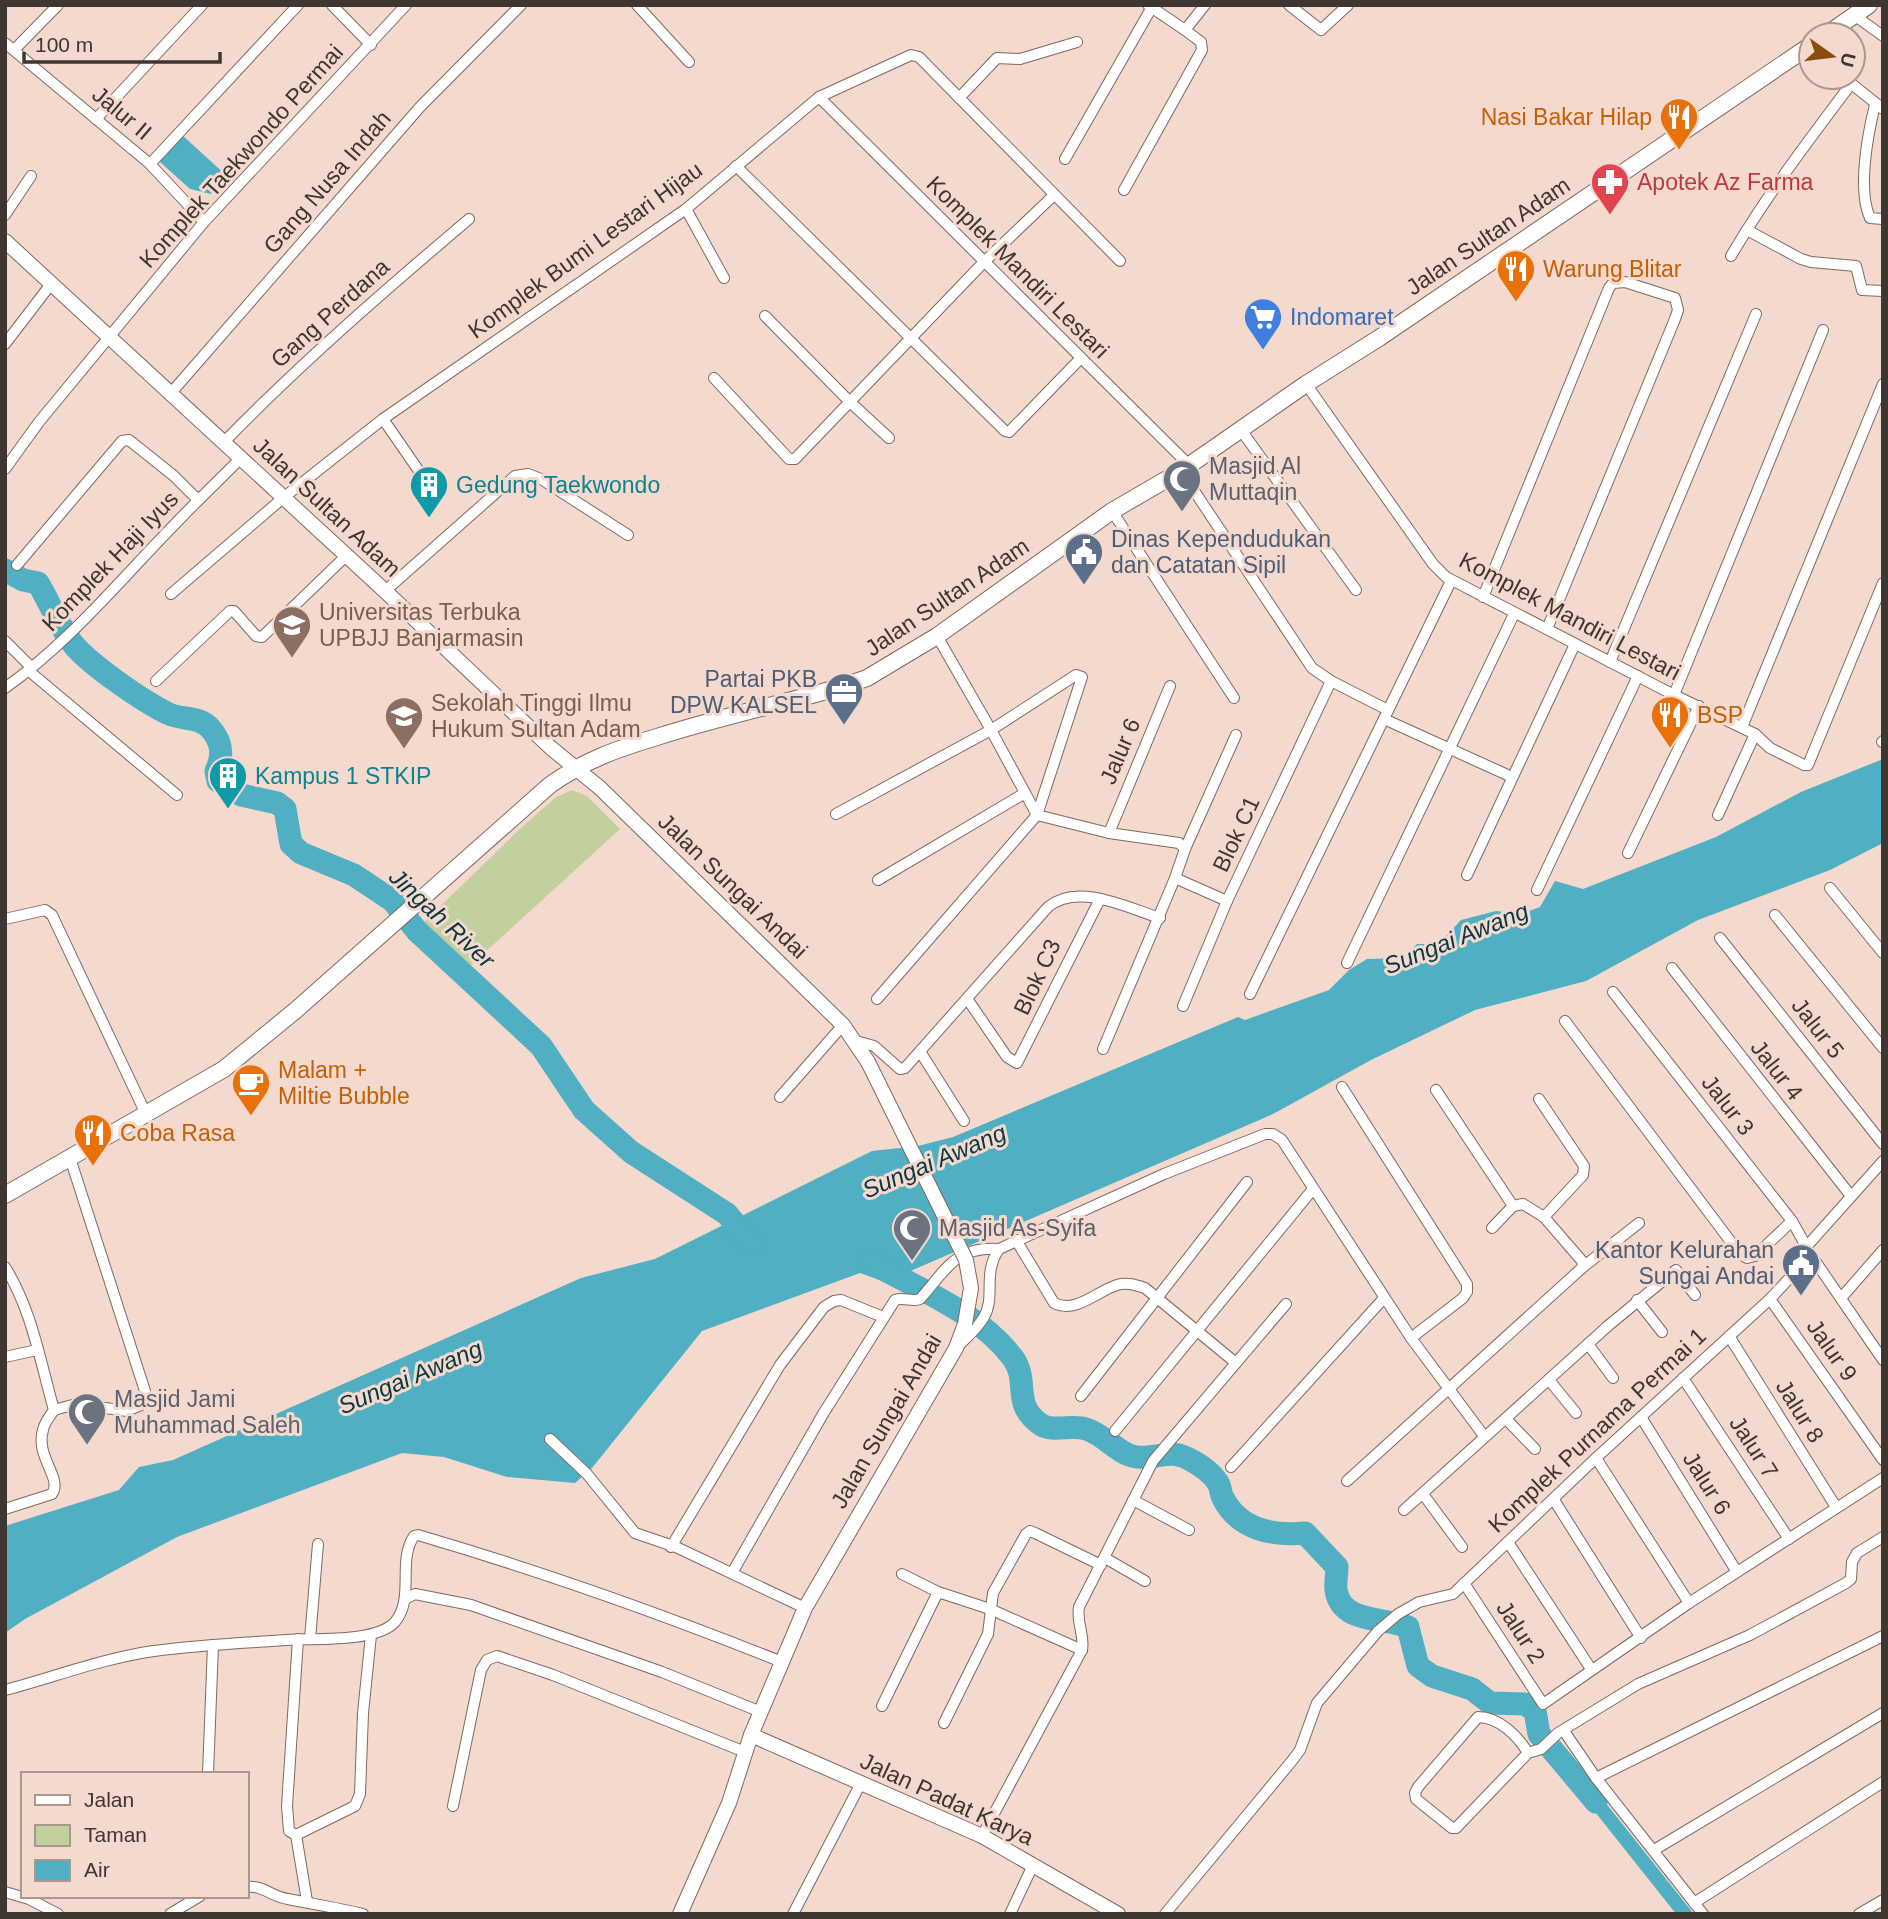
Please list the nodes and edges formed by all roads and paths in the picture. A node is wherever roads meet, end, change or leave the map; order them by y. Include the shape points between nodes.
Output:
1 (58, 5) edge
2 (202, 5) edge
3 (298, 5) edge
4 (332, 5) edge
5 (406, 5) edge
6 (521, 5) edge
7 (637, 5) edge
8 (1205, 5) edge
9 (1289, 5) edge
10 (1348, 5) edge
11 (1869, 5) edge
12 (1150, 6) edge
13 (1854, 15) junction
14 (1846, 21) edge
15 (1185, 30) junction
16 (1883, 36) edge
17 (1077, 42) dead end
18 (371, 45) junction
19 (9, 47) edge
20 (1797, 55) edge
21 (689, 62) dead end
22 (1840, 91) edge
23 (1859, 91) edge
24 (819, 97) junction
25 (959, 98) junction
26 (1879, 107) edge
27 (96, 118) junction
28 (1065, 159) dead end
29 (150, 164) junction
30 (736, 166) junction
31 (31, 176) dead end
32 (1124, 190) dead end
33 (1054, 195) junction
34 (686, 209) junction
35 (5, 215) edge
36 (468, 219) dead end
37 (1883, 219) edge
38 (204, 222) junction
39 (1746, 230) junction
40 (5, 241) edge
41 (1731, 256) dead end
42 (1120, 261) dead end
43 (983, 262) junction
44 (724, 278) dead end
45 (51, 284) junction
46 (1883, 291) edge
47 (1756, 314) dead end
48 (765, 316) dead end
49 (1823, 330) dead end
50 (108, 336) junction
51 (911, 337) junction
52 (5, 344) edge
53 (1081, 358) junction
54 (714, 378) dead end
55 (1883, 383) edge
56 (1306, 384) junction
57 (171, 393) junction
58 (850, 402) junction
59 (383, 419) junction
60 (1241, 430) junction
61 (889, 438) dead end
62 (224, 442) junction
63 (241, 458) junction
64 (1185, 468) junction
65 (5, 469) edge
66 (421, 474) dead end
67 (283, 498) junction
68 (198, 500) junction
69 (1112, 511) junction
70 (628, 535) dead end
71 (346, 556) junction
72 (17, 565) dead end
73 (1451, 581) junction
74 (1883, 583) edge
75 (1356, 590) dead end
76 (385, 591) junction
77 (171, 594) dead end
78 (1482, 597) junction
79 (1514, 614) junction
80 (1546, 629) junction
81 (937, 636) junction
82 (5, 641) edge
83 (1576, 644) junction
84 (1611, 662) junction
85 (31, 670) junction
86 (1637, 676) junction
87 (156, 681) dead end
88 (1331, 681) junction
89 (1170, 686) dead end
90 (5, 688) edge
91 (1674, 695) junction
92 (1234, 698) dead end
93 (1699, 706) junction
94 (1386, 714) junction
95 (1742, 727) junction
96 (991, 730) junction
97 (1755, 734) junction
98 (1236, 735) dead end
99 (1449, 748) junction
100 (574, 767) junction
101 (1512, 777) junction
102 (1025, 793) junction
103 (177, 794) dead end
104 (836, 814) dead end
105 (1037, 815) junction
106 (1718, 815) dead end
107 (1109, 833) junction
108 (1185, 849) junction
109 (1628, 853) dead end
110 (1467, 875) dead end
111 (1175, 878) junction
112 (878, 880) dead end
113 (1830, 888) dead end
114 (1537, 890) dead end
115 (1100, 899) junction
116 (1227, 901) junction
117 (1775, 915) dead end
118 (1160, 918) junction
119 (5, 919) edge
120 (1720, 938) dead end
121 (1883, 953) edge
122 (1347, 963) dead end
123 (1672, 968) dead end
124 (1613, 992) dead end
125 (1250, 994) dead end
126 (877, 999) dead end
127 (968, 1000) junction
128 (1183, 1006) dead end
129 (1565, 1021) dead end
130 (843, 1025) junction
131 (856, 1041) junction
132 (1883, 1048) edge
133 (1103, 1049) dead end
134 (921, 1053) junction
135 (1342, 1087) dead end
136 (1436, 1090) dead end
137 (780, 1097) dead end
138 (1539, 1099) dead end
139 (146, 1114) junction
140 (964, 1121) dead end
141 (1883, 1144) edge
142 (70, 1158) junction
143 (1883, 1161) edge
144 (1247, 1182) dead end
145 (1313, 1189) junction
146 (5, 1195) edge
147 (1851, 1196) junction
148 (1513, 1206) junction
149 (1544, 1217) junction
150 (1792, 1221) junction
151 (1639, 1223) dead end
152 (1492, 1228) dead end
153 (1016, 1240) junction
154 (999, 1249) junction
155 (1809, 1251) junction
156 (1882, 1252) edge
157 (5, 1267) edge
158 (1583, 1267) junction
159 (1695, 1295) dead end
160 (1842, 1297) junction
161 (1157, 1298) junction
162 (1384, 1298) junction
163 (1770, 1299) junction
164 (1637, 1300) junction
165 (1286, 1304) dead end
166 (883, 1317) junction
167 (969, 1328) junction
168 (1197, 1331) junction
169 (1662, 1332) dead end
170 (1729, 1336) junction
171 (1411, 1338) junction
172 (1588, 1344) junction
173 (37, 1350) junction
174 (5, 1357) edge
175 (1883, 1360) edge
176 (1236, 1363) junction
177 (1613, 1378) dead end
178 (1684, 1378) junction
179 (1549, 1380) junction
180 (1448, 1389) junction
181 (1082, 1396) dead end
182 (54, 1410) junction
183 (1576, 1413) dead end
184 (1641, 1417) junction
185 (1506, 1419) junction
186 (1115, 1431) dead end
187 (1484, 1437) junction
188 (550, 1439) dead end
189 (1535, 1449) dead end
190 (1595, 1458) junction
191 (1883, 1460) edge
192 (1231, 1466) dead end
193 (1883, 1478) edge
194 (1347, 1480) dead end
195 (1423, 1494) junction
196 (1133, 1500) junction
197 (1554, 1500) junction
198 (1836, 1507) junction
199 (5, 1509) edge
200 (1404, 1510) dead end
201 (1189, 1530) dead end
202 (1883, 1536) edge
203 (1788, 1539) junction
204 (1508, 1542) junction
205 (318, 1544) dead end
206 (1462, 1546) dead end
207 (671, 1547) junction
208 (1103, 1561) junction
209 (1737, 1572) junction
210 (732, 1573) junction
211 (902, 1574) dead end
212 (1145, 1581) dead end
213 (1464, 1583) junction
214 (938, 1592) junction
215 (405, 1599) junction
216 (1689, 1603) junction
217 (805, 1608) junction
218 (990, 1609) junction
219 (371, 1635) junction
220 (1883, 1636) edge
221 (1640, 1638) junction
222 (304, 1639) junction
223 (213, 1645) junction
224 (1082, 1650) junction
225 (782, 1662) junction
226 (1591, 1669) junction
227 (5, 1690) edge
228 (883, 1706) dead end
229 (761, 1712) junction
230 (1883, 1713) edge
231 (944, 1723) dead end
232 (1564, 1731) junction
233 (751, 1735) junction
234 (745, 1752) junction
235 (1528, 1753) junction
236 (208, 1772) edge
237 (1595, 1778) junction
238 (1883, 1782) edge
239 (861, 1783) junction
240 (453, 1806) dead end
241 (296, 1835) junction
242 (982, 1836) junction
243 (1654, 1850) junction
244 (1033, 1865) junction
245 (248, 1887) edge
246 (26, 1898) edge
247 (198, 1898) edge
248 (1883, 1900) edge
249 (307, 1901) junction
250 (1694, 1903) junction
251 (58, 1914) edge
252 (170, 1914) edge
253 (363, 1914) edge
254 (680, 1914) edge
255 (793, 1914) edge
256 (1010, 1914) edge
257 (1118, 1914) edge
258 (1165, 1914) edge
259 (1703, 1914) edge
260 (1859, 1914) edge

1 - 19 street
2 - 27 street
3 - 29 street
4 - 18 street
5 - 18 street, Komplek Taekwondo Permai
6 - 57 street, Gang Nusa Indah via 420,107
7 - 21 street
8 - 15 street
9 - 10 street via 1321,30
11 - 13 main road
12 - 15 street
12 - 28 street
13 - 14 main road
13 - 16 street
15 - 32 street via 1202,43 1202,50
17 - 25 street via 1020,59 997,58
18 - 38 street, Komplek Taekwondo Permai
19 - 27 street, Jalur II
20 - 56 main road, Jalan Sultan Adam
22 - 39 street
23 - 26 street
24 - 25 street, Komplek Bumi Lestari Hijau via 911,55 919,57
24 - 30 street, Komplek Bumi Lestari Hijau
24 - 43 street, Komplek Mandiri Lestari
25 - 33 street
26 - 37 street via 1866,140 1866,206 1870,218
27 - 29 street, Jalur II
29 - 38 street, Jalur II
30 - 34 street, Komplek Bumi Lestari Hijau
30 - 51 street
31 - 35 street
33 - 42 street
33 - 43 street
34 - 44 street
34 - 59 street, Komplek Bumi Lestari Hijau
36 - 62 street, Gang Perdana via 342,327
38 - 50 street, Komplek Taekwondo Permai
39 - 41 street
39 - 46 street via 1801,259 1856,266 1862,290
40 - 45 street, Jalan Sultan Adam
43 - 51 street
43 - 53 street, Komplek Mandiri Lestari
45 - 50 street, Jalan Sultan Adam
45 - 52 street
47 - 84 street
48 - 58 street
49 - 91 street
50 - 57 street, Jalan Sultan Adam
50 - 65 street, Komplek Taekwondo Permai
51 - 53 street via 1007,432
51 - 58 street
53 - 64 street, Komplek Mandiri Lestari
54 - 58 street via 792,460
55 - 95 street
56 - 60 main road, Jalan Sultan Adam
56 - 73 street, Komplek Mandiri Lestari via 1433,564
57 - 62 street, Jalan Sultan Adam
58 - 61 street
59 - 66 street
59 - 67 street, Komplek Bumi Lestari Hijau
60 - 64 main road, Jalan Sultan Adam
60 - 75 street
62 - 63 street, Jalan Sultan Adam
63 - 67 street, Jalan Sultan Adam
63 - 68 street, Komplek Haji Iyus
64 - 69 main road, Jalan Sultan Adam
64 - 88 street, Komplek Mandiri Lestari via 1312,668
67 - 71 street, Jalan Sultan Adam
67 - 77 street, Komplek Bumi Lestari Hijau
68 - 72 street via 130,440 122,441
68 - 85 street, Komplek Haji Iyus via 79,627
69 - 81 main road, Jalan Sultan Adam
69 - 92 street
70 - 76 street via 541,479 515,476
71 - 76 street, Jalan Sultan Adam
71 - 87 street via 262,637 230,611
73 - 78 street, Komplek Mandiri Lestari
73 - 94 street
74 - 97 street, Komplek Mandiri Lestari via 1808,765 1770,748
76 - 100 street, Jalan Sultan Adam
78 - 79 street, Komplek Mandiri Lestari
78 - 80 street via 1609,288 1625,282 1675,298 1675,319
79 - 80 street, Komplek Mandiri Lestari
79 - 99 street
80 - 83 street, Komplek Mandiri Lestari
81 - 96 street
81 - 100 main road, Jalan Sultan Adam via 867,678 692,725
82 - 85 street
83 - 84 street, Komplek Mandiri Lestari
83 - 101 street
84 - 86 street, Komplek Mandiri Lestari
85 - 90 street, Komplek Haji Iyus
85 - 103 street
86 - 91 street, Komplek Mandiri Lestari
86 - 114 street
88 - 94 street, Komplek Mandiri Lestari
88 - 116 street, Blok C1
89 - 107 street, Jalur 6
91 - 93 street, Komplek Mandiri Lestari
93 - 95 street, Komplek Mandiri Lestari
93 - 109 street
94 - 99 street, Komplek Mandiri Lestari
94 - 125 street
95 - 97 street, Komplek Mandiri Lestari
96 - 102 street
96 - 104 street
96 - 105 street via 1076,675 1082,677
97 - 106 street
98 - 108 street
99 - 101 street, Komplek Mandiri Lestari
99 - 122 street
100 - 130 street, Jalan Sungai Andai
100 - 139 main road via 224,1069
101 - 110 street
102 - 105 street
102 - 112 street
105 - 107 street
105 - 126 street
107 - 108 street via 1179,843
108 - 111 street
111 - 116 street
111 - 118 street
113 - 121 street
115 - 118 street
115 - 127 street via 1075,897 1054,903
115 - 127 street, Blok C3 via 1017,1063 1007,1057
116 - 128 street, Blok C1
117 - 132 street
118 - 133 street
119 - 139 street via 45,910 52,915
120 - 141 street, Jalur 5
123 - 147 street, Jalur 4
124 - 150 street, Jalur 3
127 - 134 street
129 - 150 street via 1741,1254 1755,1256
130 - 131 street, Jalan Sungai Andai
130 - 137 street
131 - 134 street via 874,1046 900,1069
131 - 167 street, Jalan Sungai Andai, bridge via 966,1260 971,1288
134 - 140 street
135 - 171 street via 1467,1284 1463,1298
136 - 148 street
138 - 149 street via 1584,1167 1583,1175
139 - 142 main road
142 - 146 main road
142 - 182 street via 145,1391 141,1405 127,1411 76,1404
143 - 147 street, Komplek Purnama Permai 1
144 - 161 street
145 - 153 street via 1282,1140 1265,1134
145 - 162 street
145 - 168 street
147 - 155 street, Komplek Purnama Permai 1
148 - 149 street via 1523,1204
148 - 152 street
149 - 158 street
150 - 155 street, Jalur 3
151 - 158 street
153 - 154 street
153 - 161 street via 1059,1305 1076,1304 1118,1284 1131,1283
154 - 166 street via 981,1248 952,1261 920,1299 895,1300
154 - 167 street via 991,1260 985,1315
155 - 160 street, Jalur 3
155 - 163 street, Komplek Purnama Permai 1
156 - 160 street
157 - 173 street via 28,1311
158 - 180 street
159 - 164 street via 1676,1270
160 - 175 street, Jalur 3
161 - 168 street
161 - 181 street
162 - 171 street
162 - 192 street
163 - 170 street, Komplek Purnama Permai 1
163 - 191 street, Jalur 9
164 - 169 street
164 - 172 street
165 - 176 street
166 - 207 street via 841,1300 824,1307 780,1365
166 - 210 street
167 - 217 street, Jalan Sungai Andai
168 - 176 street
168 - 186 street
170 - 178 street, Komplek Purnama Permai 1
170 - 198 street, Jalur 8
171 - 180 street
172 - 177 street
172 - 179 street
173 - 174 street
173 - 182 street
176 - 196 street via 1153,1461
178 - 184 street, Komplek Purnama Permai 1
178 - 203 street, Jalur 7
179 - 183 street
179 - 185 street
180 - 187 street
180 - 194 street
182 - 199 street via 43,1429 41,1445 56,1488 52,1494
184 - 190 street, Komplek Purnama Permai 1
184 - 209 street, Jalur 6
185 - 187 street
185 - 189 street
187 - 195 street
188 - 207 street via 587,1474 635,1533
190 - 197 street, Komplek Purnama Permai 1
190 - 216 street
193 - 198 street
195 - 200 street
195 - 206 street
196 - 201 street
196 - 208 street
197 - 204 street, Komplek Purnama Permai 1
197 - 221 street
198 - 203 street
202 - 232 street via 1857,1553 1846,1583 1750,1635 1638,1684
203 - 209 street
204 - 213 street, Komplek Purnama Permai 1
204 - 226 street
205 - 222 street
207 - 210 street
208 - 212 street
208 - 218 street via 1030,1531 996,1586
208 - 224 street via 1079,1607
209 - 216 street
210 - 217 street
211 - 214 street
213 - 226 street, Jalur 2 via 1543,1704
213 - 258 street, Komplek Purnama Permai 1 via 1452,1594 1419,1602 1378,1631 1317,1703 1291,1762
214 - 218 street
214 - 228 street
215 - 219 street via 395,1622
215 - 225 street via 410,1541 418,1535 585,1588
215 - 229 street via 415,1594 471,1605
216 - 221 street
217 - 225 street, Jalan Sungai Andai
218 - 224 street
218 - 231 street via 985,1641
219 - 222 street
219 - 241 street via 358,1801
220 - 237 street
221 - 226 street
222 - 223 street
222 - 241 street via 287,1806 289,1831
223 - 227 street via 153,1651
223 - 236 street
224 - 242 street
225 - 229 street, Jalan Sungai Andai
229 - 233 street, Jalan Sungai Andai
230 - 243 street
232 - 235 street
232 - 237 street
233 - 234 street, Jalan Sungai Andai
233 - 239 street, Jalan Padat Karya
234 - 240 street via 497,1656 487,1660 481,1670
234 - 254 street, Jalan Sungai Andai via 729,1803
235 - 235 street via 1456,1828 1416,1799 1418,1787 1478,1717 1487,1717 1520,1738
237 - 243 street
238 - 250 street
239 - 242 street, Jalan Padat Karya
239 - 255 street
241 - 249 street
242 - 244 street, Jalan Padat Karya
243 - 250 street
244 - 256 street
244 - 257 street, Jalan Padat Karya
245 - 249 street
246 - 251 street
247 - 252 street
248 - 260 street
249 - 253 street
250 - 259 street

